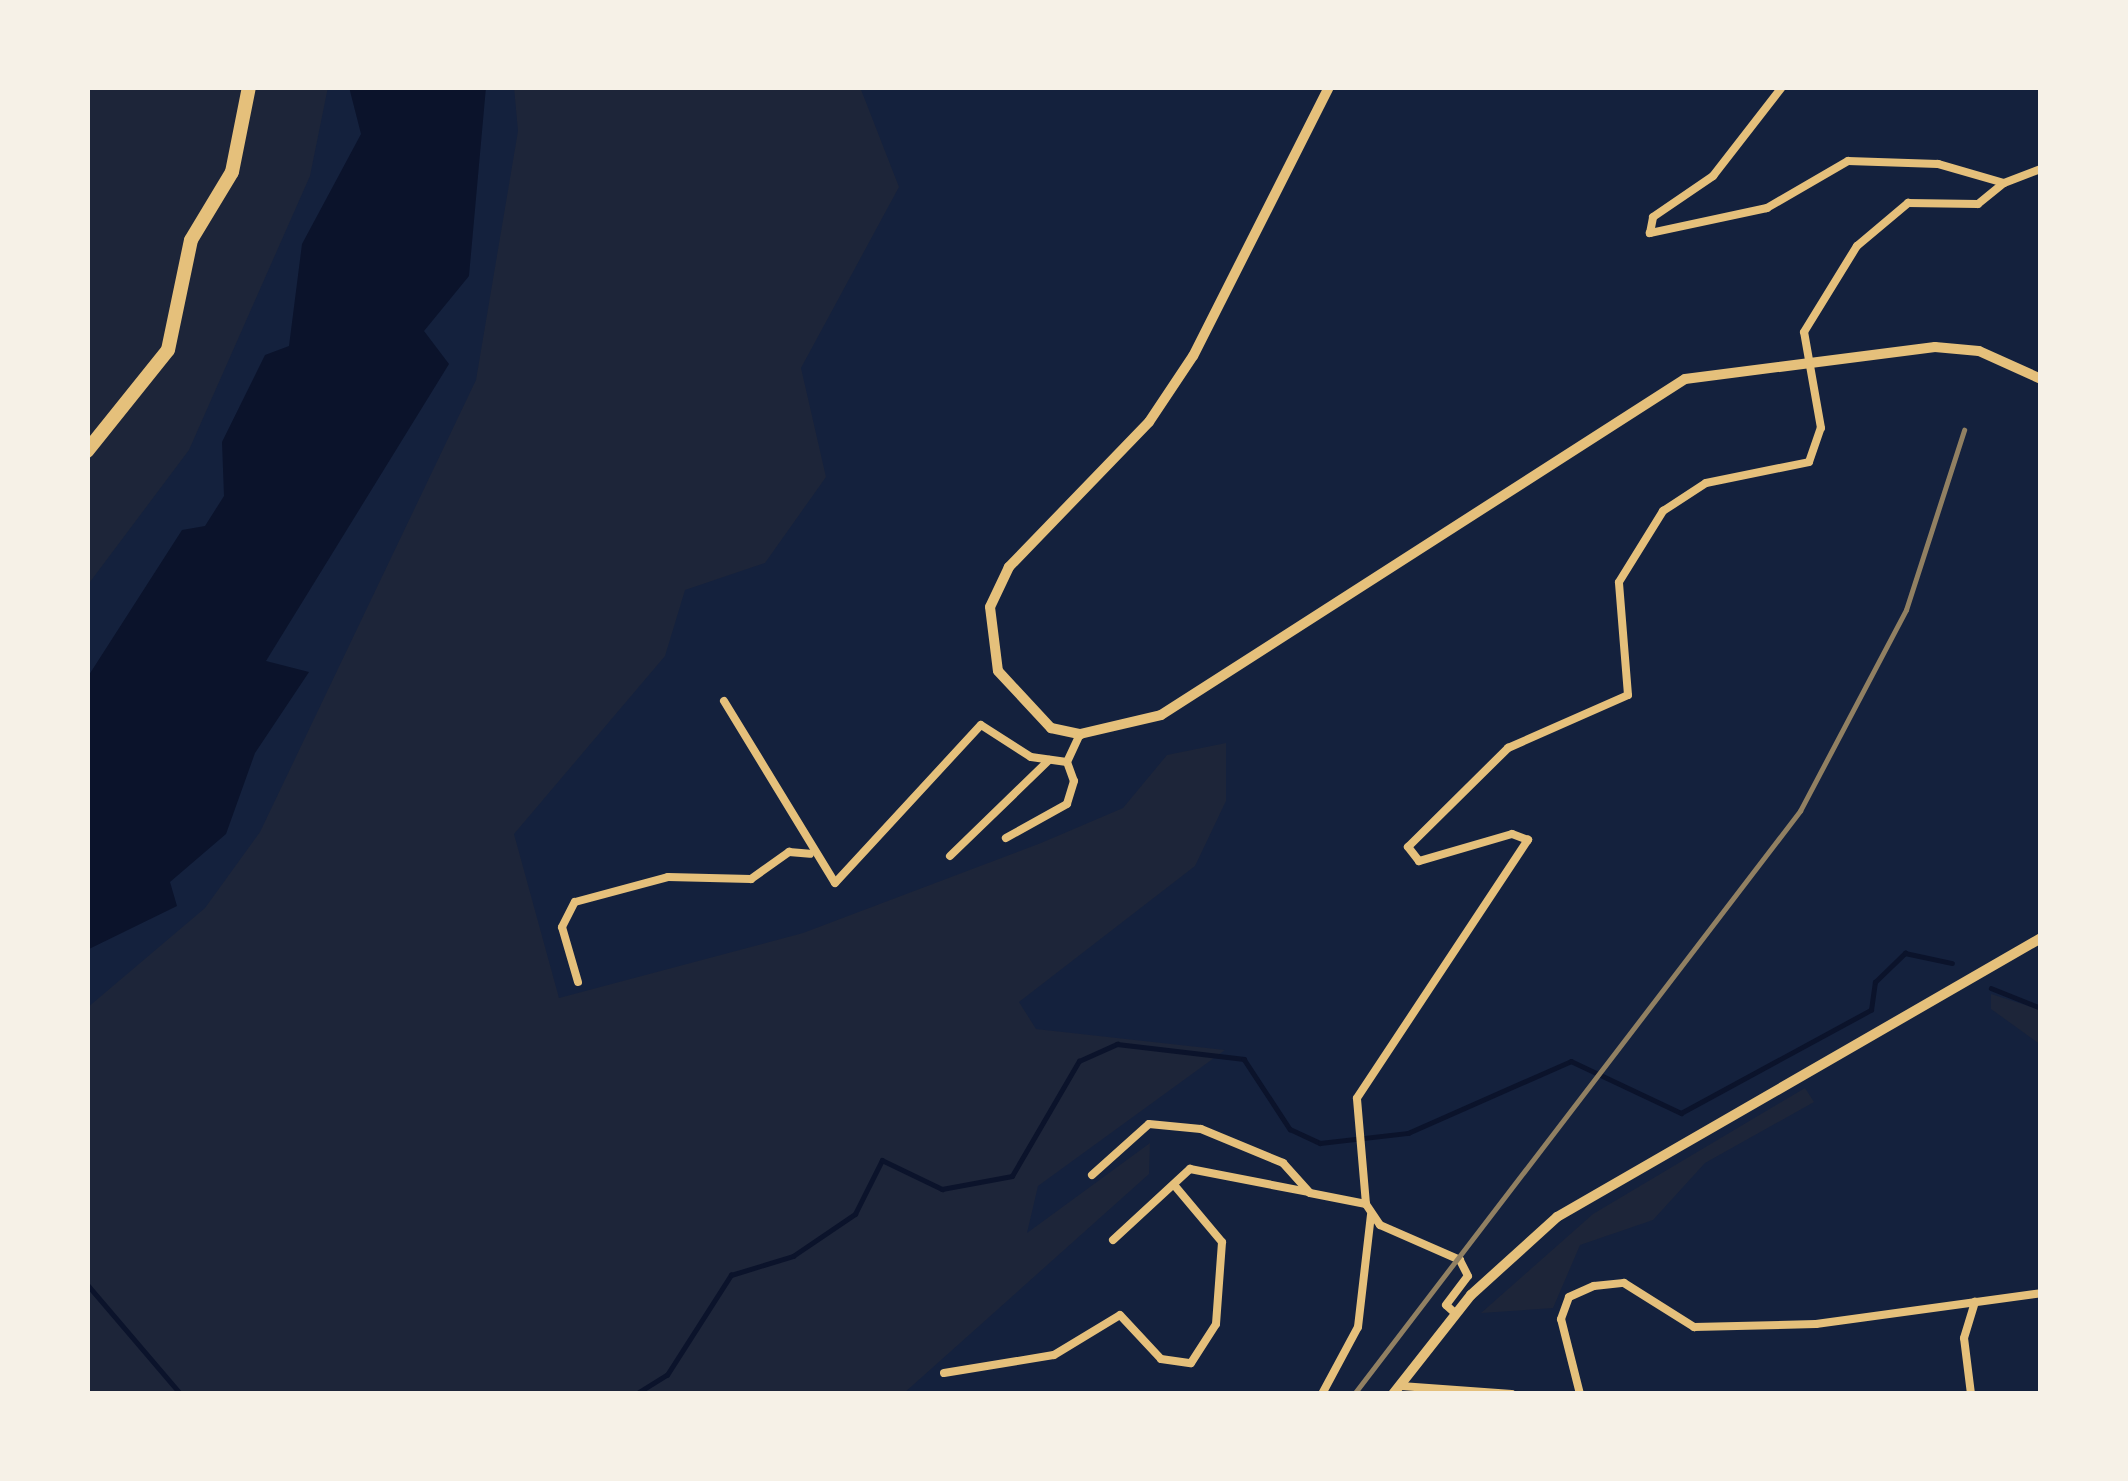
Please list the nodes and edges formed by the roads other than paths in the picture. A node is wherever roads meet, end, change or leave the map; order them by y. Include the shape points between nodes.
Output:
1 (249, 87) edge
2 (1329, 87) edge
3 (1782, 87) edge
4 (2041, 169) edge
5 (2004, 183) junction
6 (1806, 356) junction
7 (2041, 379) edge
8 (87, 452) edge
9 (724, 701) dead end
10 (1080, 734) junction
11 (1049, 760) junction
12 (1067, 762) junction
13 (1006, 838) dead end
14 (810, 854) junction
15 (950, 856) dead end
16 (2041, 938) edge
17 (578, 982) dead end
18 (1092, 1175) dead end
19 (1175, 1186) junction
20 (1310, 1193) junction
21 (1366, 1204) junction
22 (1371, 1215) junction
23 (1113, 1240) dead end
24 (2041, 1293) edge
25 (1976, 1302) junction
26 (1456, 1314) junction
27 (944, 1373) dead end
28 (1396, 1390) edge
29 (1437, 1391) edge
30 (1322, 1394) edge
31 (1512, 1394) edge
32 (1580, 1394) edge
33 (1971, 1394) edge

1 - 8 main road via 232,172 191,240 168,350
2 - 10 street via 1193,356 1135,438 1010,567 991,608 1009,688 1051,728
3 - 5 street via 1713,176 1647,230 1674,234 1767,208 1848,161 1938,164
4 - 5 street
5 - 6 street via 1978,204 1928,199 1888,214 1810,308
6 - 7 street via 1979,351
6 - 10 street via 1685,379 1161,715
6 - 21 street via 1821,428 1809,462 1692,490 1624,559 1628,694 1508,748 1408,847 1419,861 1512,834 1528,840 1362,1084
9 - 14 street
10 - 12 street
11 - 12 street
11 - 14 street via 981,725 835,883
11 - 15 street
12 - 13 street via 1067,804
14 - 17 street via 789,852 751,879 668,877 574,902 562,927
16 - 26 street via 1595,1191
18 - 20 street via 1149,1124 1224,1134 1283,1163
19 - 20 street via 1190,1169
19 - 23 street
19 - 27 street via 1222,1242 1216,1324 1191,1363 1161,1359 1120,1315 1054,1355
20 - 21 street
21 - 22 street
22 - 26 street via 1460,1259 1468,1276 1447,1305
22 - 30 street via 1358,1327
24 - 25 street
25 - 32 street via 1694,1327 1624,1283 1594,1286 1569,1297 1561,1319
25 - 33 street via 1964,1338
26 - 28 street
28 - 29 street
29 - 31 street

